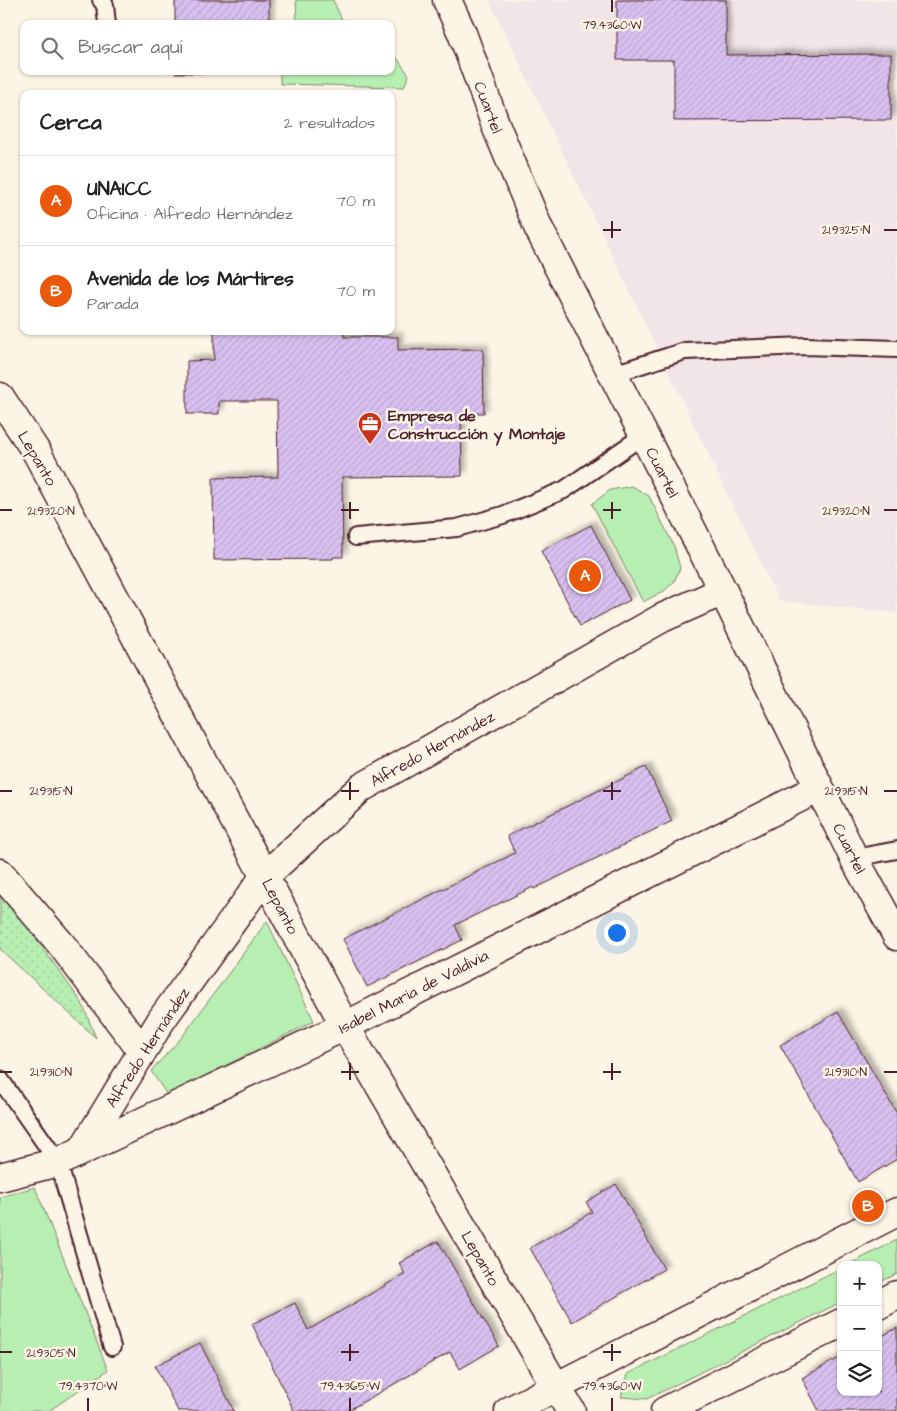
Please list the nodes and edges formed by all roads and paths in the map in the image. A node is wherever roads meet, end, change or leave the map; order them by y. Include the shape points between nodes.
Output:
1 (101, 0) edge
2 (447, 0) edge
3 (106, 20) edge
4 (897, 349) edge
5 (613, 374) junction
6 (0, 397) edge
7 (644, 434) junction
8 (356, 537) dead end
9 (723, 591) junction
10 (819, 788) junction
11 (897, 850) edge
12 (854, 858) junction
13 (0, 873) edge
14 (265, 876) junction
15 (897, 936) edge
16 (345, 1026) junction
17 (142, 1051) junction
18 (0, 1079) edge
19 (83, 1149) junction
20 (58, 1162) junction
21 (0, 1177) edge
22 (897, 1212) edge
23 (897, 1295) edge
24 (882, 1303) edge
25 (837, 1325) edge
26 (112, 1347) dead end
27 (556, 1387) junction
28 (509, 1411) edge
29 (571, 1411) edge
30 (665, 1411) edge

1 - 3 lane
2 - 5 street, Cuartel via 538,227
4 - 5 lane via 805,346 685,351
5 - 7 street, Cuartel
6 - 14 street, Lepanto via 38,452
7 - 8 lane via 564,490 502,515 457,528
7 - 9 street, Cuartel
9 - 10 street, Cuartel
9 - 14 street, Alfredo Hernández via 662,618 361,788
10 - 12 street, Cuartel
10 - 16 street, Isabel María de Valdivia
11 - 12 lane
12 - 15 street, Cuartel
13 - 17 street via 60,944
14 - 16 street, Lepanto
14 - 17 street, Alfredo Hernández
16 - 19 street, Isabel María de Valdivia
16 - 27 street, Lepanto
17 - 19 street, Alfredo Hernández
18 - 20 lane
19 - 20 street, Isabel María de Valdivia
20 - 21 street, Isabel María de Valdivia
20 - 26 lane
22 - 27 street
23 - 24 street
25 - 30 street
27 - 28 street
27 - 29 street, Lepanto

